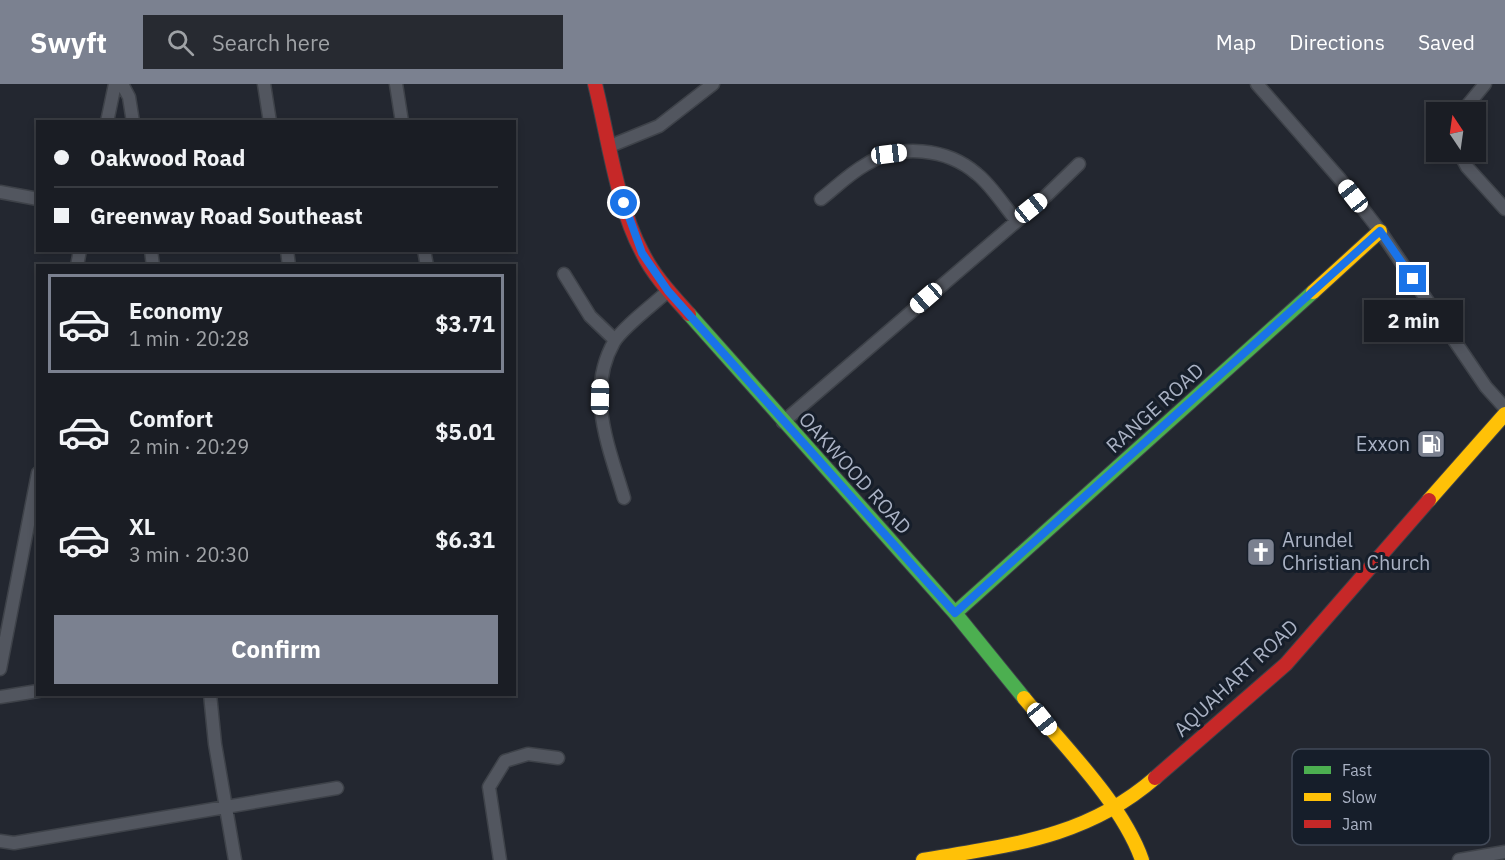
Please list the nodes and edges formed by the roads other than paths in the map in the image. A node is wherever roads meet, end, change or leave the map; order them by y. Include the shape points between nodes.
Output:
1 (115, 84) edge
2 (122, 84) edge
3 (264, 84) edge
4 (396, 84) edge
5 (595, 84) edge
6 (713, 84) edge
7 (1257, 84) edge
8 (1485, 84) edge
9 (1470, 102) edge
10 (107, 120) edge
11 (133, 120) edge
12 (270, 120) edge
13 (402, 120) edge
14 (610, 146) junction
15 (1465, 162) edge
16 (1079, 164) dead end
17 (0, 192) edge
18 (36, 199) edge
19 (821, 199) dead end
20 (1505, 209) edge
21 (1016, 220) junction
22 (1380, 231) junction
23 (564, 274) dead end
24 (668, 291) junction
25 (615, 340) junction
26 (1505, 408) edge
27 (1505, 414) edge
28 (783, 422) junction
29 (36, 483) edge
30 (624, 498) dead end
31 (955, 613) junction
32 (0, 669) edge
33 (36, 691) edge
34 (210, 696) edge
35 (0, 697) edge
36 (558, 758) dead end
37 (337, 788) dead end
38 (227, 808) junction
39 (1115, 809) junction
40 (0, 841) edge
41 (1505, 852) edge
42 (235, 860) edge
43 (500, 860) edge
44 (923, 860) edge
45 (1142, 860) edge
46 (1459, 860) edge

1 - 10 street
2 - 11 street via 129,97
3 - 12 street
4 - 13 street
5 - 14 street, OAKWOOD ROAD
6 - 14 street via 659,126
7 - 22 street
8 - 9 street
14 - 24 street, OAKWOOD ROAD via 629,223 642,253
15 - 20 street
16 - 21 street
17 - 18 street
19 - 21 street via 866,164 889,154 919,150 949,156 978,174
21 - 28 street
22 - 26 street via 1486,387
22 - 31 street, RANGE ROAD
23 - 25 street via 590,316
24 - 25 street
24 - 28 street, OAKWOOD ROAD
25 - 30 street via 601,379 600,416
27 - 39 street, AQUAHART ROAD via 1286,664
28 - 31 street, OAKWOOD ROAD
29 - 32 street
31 - 39 street, OAKWOOD ROAD
33 - 35 street
34 - 38 street
36 - 43 street via 528,754 506,761 489,787
37 - 38 street
38 - 40 street via 14,843
38 - 42 street
39 - 44 street, AQUAHART ROAD via 1035,841
39 - 45 street, OAKWOOD ROAD via 1134,837
41 - 46 street

